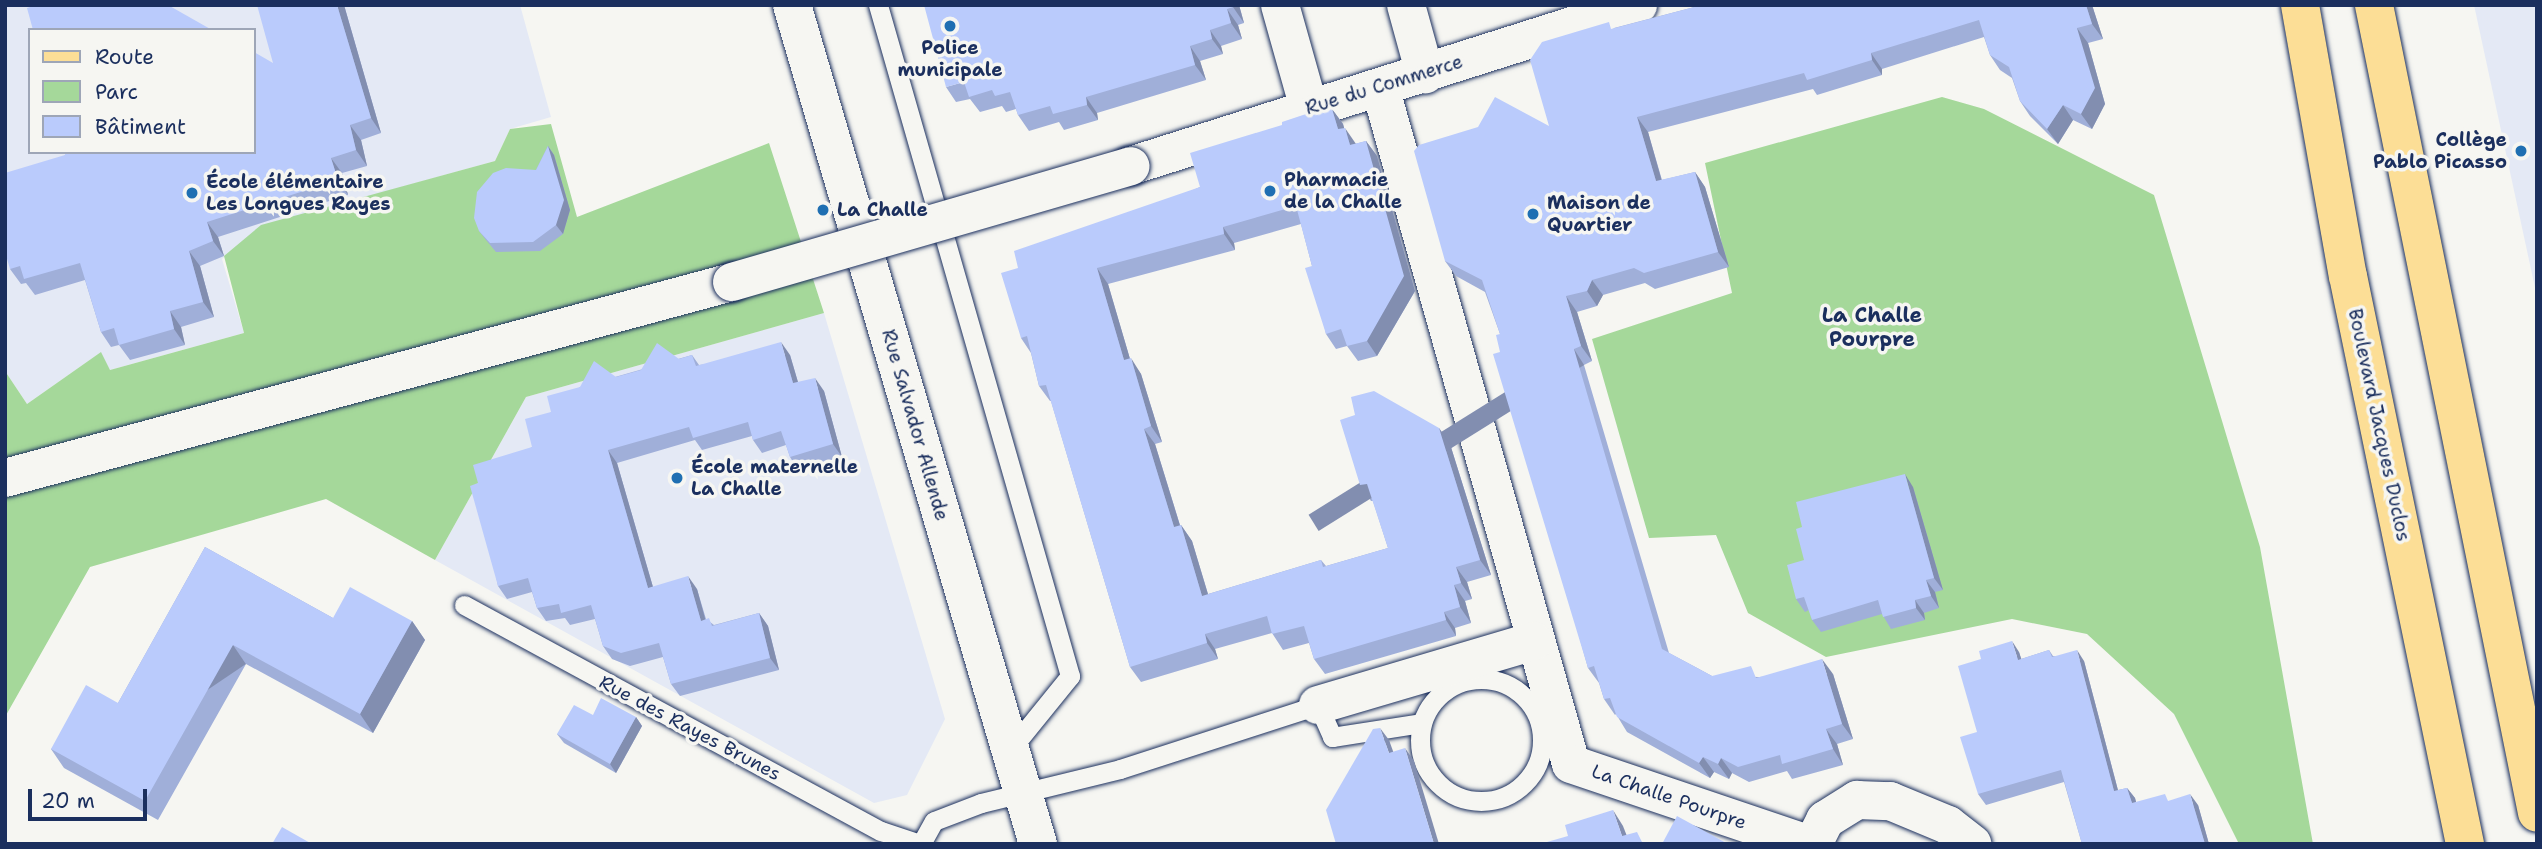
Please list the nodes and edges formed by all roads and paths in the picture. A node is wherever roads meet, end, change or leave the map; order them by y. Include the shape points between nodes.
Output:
1 (792, 5) edge
2 (878, 5) edge
3 (1280, 5) edge
4 (1406, 5) edge
5 (1638, 5) edge
6 (2300, 5) edge
7 (2374, 5) edge
8 (1424, 74) junction
9 (1380, 87) junction
10 (1309, 108) junction
11 (5, 478) edge
12 (464, 605) dead end
13 (1534, 641) junction
14 (1318, 705) junction
15 (1421, 723) junction
16 (1010, 751) junction
17 (1021, 793) junction
18 (2537, 813) edge
19 (920, 844) edge
20 (1038, 844) edge
21 (1807, 844) edge
22 (1813, 844) edge
23 (1972, 844) edge
24 (2465, 844) edge

1 - 16 street, Rue Salvador Allende
2 - 16 lane via 1070,676
3 - 10 street
4 - 8 street
5 - 8 street, Rue du Commerce
6 - 24 main road, Boulevard Jacques Duclos via 2348,276
7 - 18 main road
8 - 9 street, Rue du Commerce
9 - 10 street, Rue du Commerce
9 - 13 street
10 - 11 street, Rue du Commerce, bridge via 1130,166 732,282
12 - 19 lane, Rue des Rayes Brunes via 881,831
13 - 14 street
13 - 21 street, La Challe Pourpre via 1571,764
14 - 15 lane via 1332,737
14 - 17 lane via 1121,769
15 - 15 lane via 1423,763 1433,780 1468,801 1489,802 1525,784 1542,747 1534,708 1521,692 1503,682 1473,679 1445,690 1430,704
16 - 17 street, Rue Salvador Allende
17 - 19 lane via 934,821
17 - 20 street, Rue Salvador Allende
22 - 23 street via 1825,820 1857,800 1890,801 1948,825

